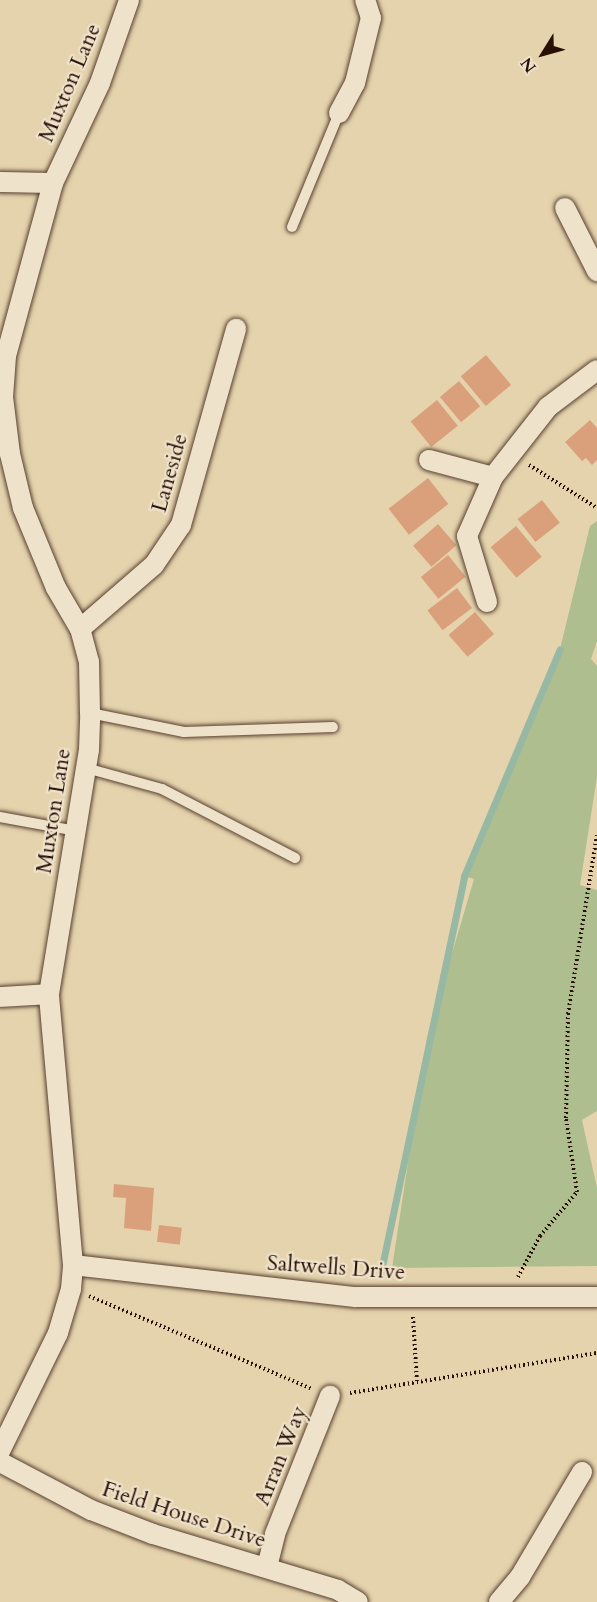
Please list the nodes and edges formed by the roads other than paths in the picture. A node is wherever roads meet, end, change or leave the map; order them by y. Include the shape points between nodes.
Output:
1 (129, 0) edge
2 (365, 0) edge
3 (339, 113) joint
4 (0, 182) edge
5 (53, 183) junction
6 (565, 208) dead end
7 (292, 226) dead end
8 (597, 270) edge
9 (236, 329) dead end
10 (597, 370) edge
11 (429, 460) dead end
12 (493, 477) junction
13 (487, 602) dead end
14 (80, 629) junction
15 (90, 713) junction
16 (333, 727) dead end
17 (86, 768) junction
18 (0, 817) edge
19 (76, 831) junction
20 (295, 858) dead end
21 (50, 994) junction
22 (0, 997) edge
23 (73, 1265) junction
24 (597, 1297) edge
25 (330, 1396) road end
26 (0, 1451) edge
27 (0, 1462) edge
28 (582, 1472) dead end
29 (267, 1567) junction
30 (358, 1602) edge
31 (499, 1602) edge

1 - 5 street, Muxton Lane via 100,83
2 - 3 street via 371,18 355,83
3 - 7 lane
4 - 5 street
5 - 14 street, Muxton Lane via 6,356 3,397 23,508 56,588
6 - 8 street
9 - 14 street, Laneside via 181,525 154,565
10 - 12 street via 548,407
11 - 12 street
12 - 13 street via 467,536
14 - 15 street, Muxton Lane via 89,662
15 - 16 lane via 184,732
15 - 17 street, Muxton Lane
17 - 19 street, Muxton Lane
17 - 20 lane via 162,789
18 - 19 lane
19 - 21 street, Muxton Lane
21 - 22 street
21 - 23 street, Muxton Lane
23 - 24 street, Saltwells Drive via 355,1297
23 - 26 street, Muxton Lane via 71,1289 58,1333
25 - 29 street, Arran Way via 275,1534
27 - 29 street, Field House Drive via 112,1518
28 - 31 street via 520,1577
29 - 30 street, Field House Drive via 338,1590

